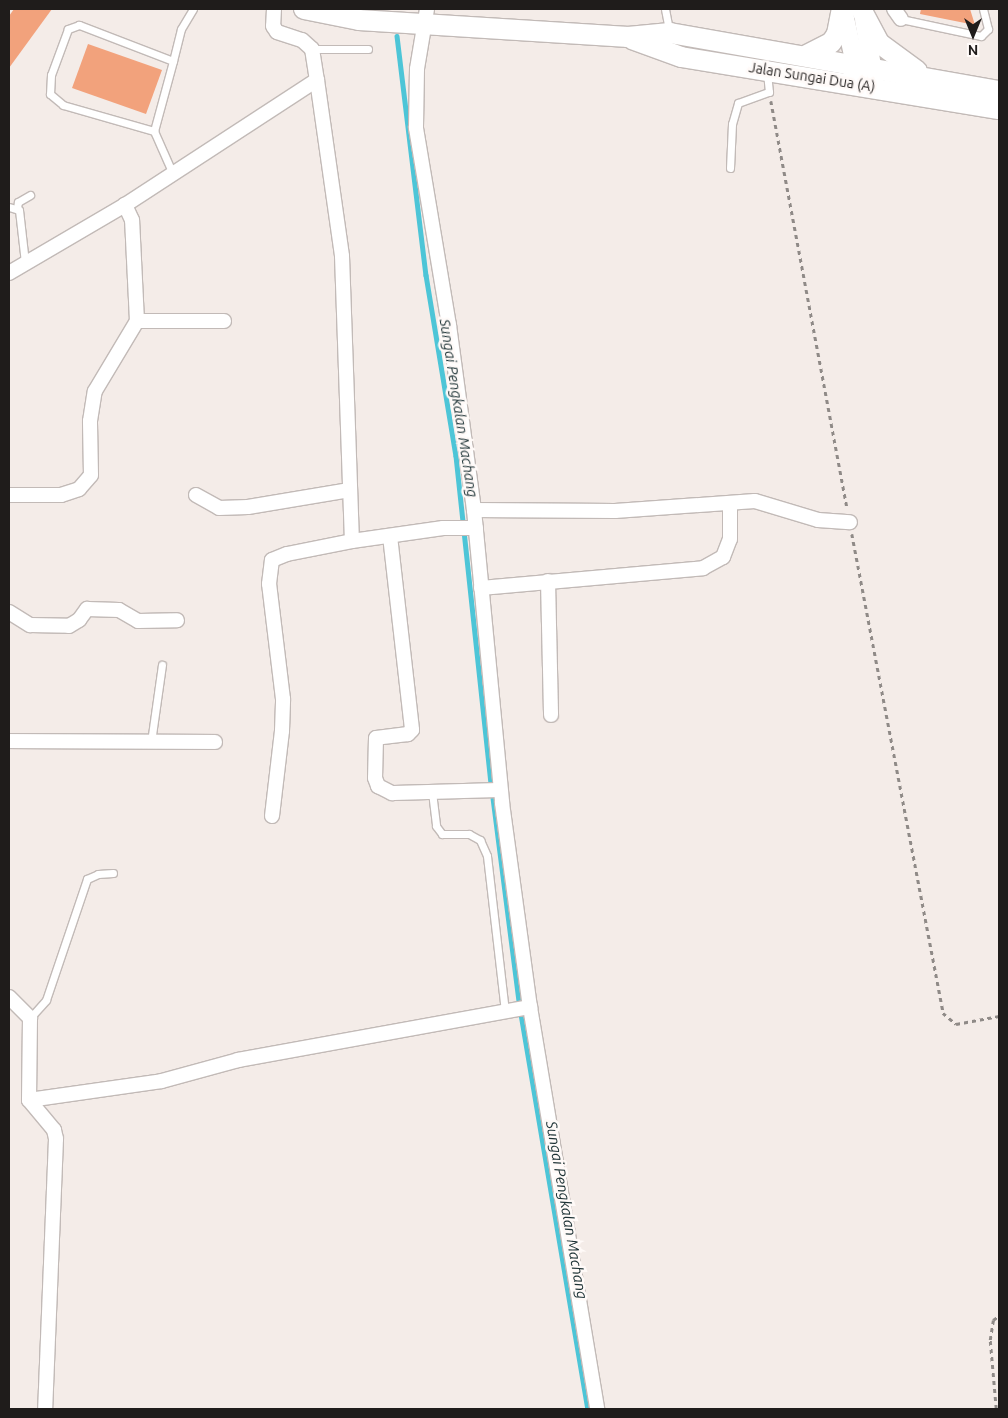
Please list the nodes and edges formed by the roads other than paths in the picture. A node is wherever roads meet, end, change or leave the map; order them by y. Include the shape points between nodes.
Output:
1 (193, 9) edge
2 (274, 9) edge
3 (304, 9) edge
4 (665, 9) edge
5 (843, 9) edge
6 (861, 9) edge
7 (983, 9) edge
8 (898, 14) edge
9 (426, 16) edge
10 (670, 33) junction
11 (628, 38) junction
12 (312, 49) junction
13 (368, 49) dead end
14 (807, 55) junction
15 (173, 61) junction
16 (766, 69) junction
17 (862, 75) junction
18 (932, 79) junction
19 (318, 80) junction
20 (999, 91) edge
21 (999, 109) edge
22 (154, 131) junction
23 (730, 168) dead end
24 (173, 175) junction
25 (30, 195) dead end
26 (125, 205) junction
27 (9, 207) edge
28 (17, 208) junction
29 (25, 263) junction
30 (9, 273) edge
31 (137, 321) junction
32 (224, 321) dead end
33 (350, 490) junction
34 (9, 494) edge
35 (196, 495) dead end
36 (730, 504) junction
37 (474, 510) junction
38 (850, 522) road end
39 (474, 528) junction
40 (390, 536) junction
41 (352, 541) junction
42 (548, 581) junction
43 (481, 588) junction
44 (9, 612) edge
45 (177, 620) dead end
46 (162, 665) dead end
47 (551, 715) dead end
48 (9, 741) edge
49 (151, 742) junction
50 (215, 742) dead end
51 (500, 790) junction
52 (432, 792) junction
53 (272, 816) dead end
54 (113, 873) dead end
55 (9, 997) edge
56 (530, 1007) junction
57 (505, 1012) junction
58 (30, 1018) junction
59 (29, 1100) junction
60 (45, 1409) edge
61 (597, 1409) edge

1 - 15 lane via 181,29
2 - 12 street via 276,32 302,40
3 - 9 main road, Jalan Sungai Dua (A) via 359,20
4 - 10 lane
5 - 14 main road via 830,43
5 - 17 street
6 - 17 street
6 - 18 main road via 872,33 891,55
7 - 8 lane via 988,29 981,36
9 - 11 main road, Jalan Sungai Dua (A)
9 - 37 street via 417,69 416,128 449,325
10 - 11 main road, Jalan Sungai Dua (A)
10 - 14 main road, Jalan Sungai Dua (A)
11 - 16 main road, Jalan Sungai Dua (A) via 680,57
12 - 13 lane
12 - 19 street
14 - 17 main road, Jalan Sungai Dua (A)
15 - 22 lane
15 - 22 lane via 79,25 68,29 51,75 50,94 63,105
16 - 17 main road, Jalan Sungai Dua (A)
16 - 23 lane via 769,92 738,103 732,124
17 - 18 main road, Jalan Sungai Dua (A)
17 - 21 main road, Jalan Sungai Dua (A)
18 - 20 main road, Jalan Sungai Dua (A)
19 - 24 street
19 - 33 street via 342,256
22 - 24 lane
24 - 26 street
25 - 28 lane via 18,202
26 - 29 street
26 - 31 street via 132,220
27 - 28 lane
28 - 29 lane
29 - 30 street
31 - 32 street
31 - 34 street via 95,391 90,421 91,475 86,483 61,495
33 - 35 street via 219,508
33 - 41 street
36 - 37 street via 615,511
36 - 38 street via 755,501 818,520
36 - 42 street via 730,539 723,557 703,568
37 - 39 street
39 - 40 street via 443,528
39 - 43 street
40 - 41 street
40 - 52 street via 412,730 408,734 376,738 375,778 378,786 392,793
41 - 53 street via 287,554 272,560 268,570 283,699
42 - 43 street
42 - 47 street
43 - 51 street
44 - 45 street via 30,625 69,626 79,620 87,606 118,610 138,621
46 - 49 lane
48 - 49 street
49 - 50 street
51 - 52 street
51 - 56 street
52 - 57 lane via 436,826 442,834 470,834 480,840 487,856
54 - 58 lane via 86,879 46,1000
55 - 58 street
56 - 57 street
56 - 61 street
57 - 59 street via 238,1060 162,1082
58 - 59 street
59 - 60 street via 54,1130 56,1139

